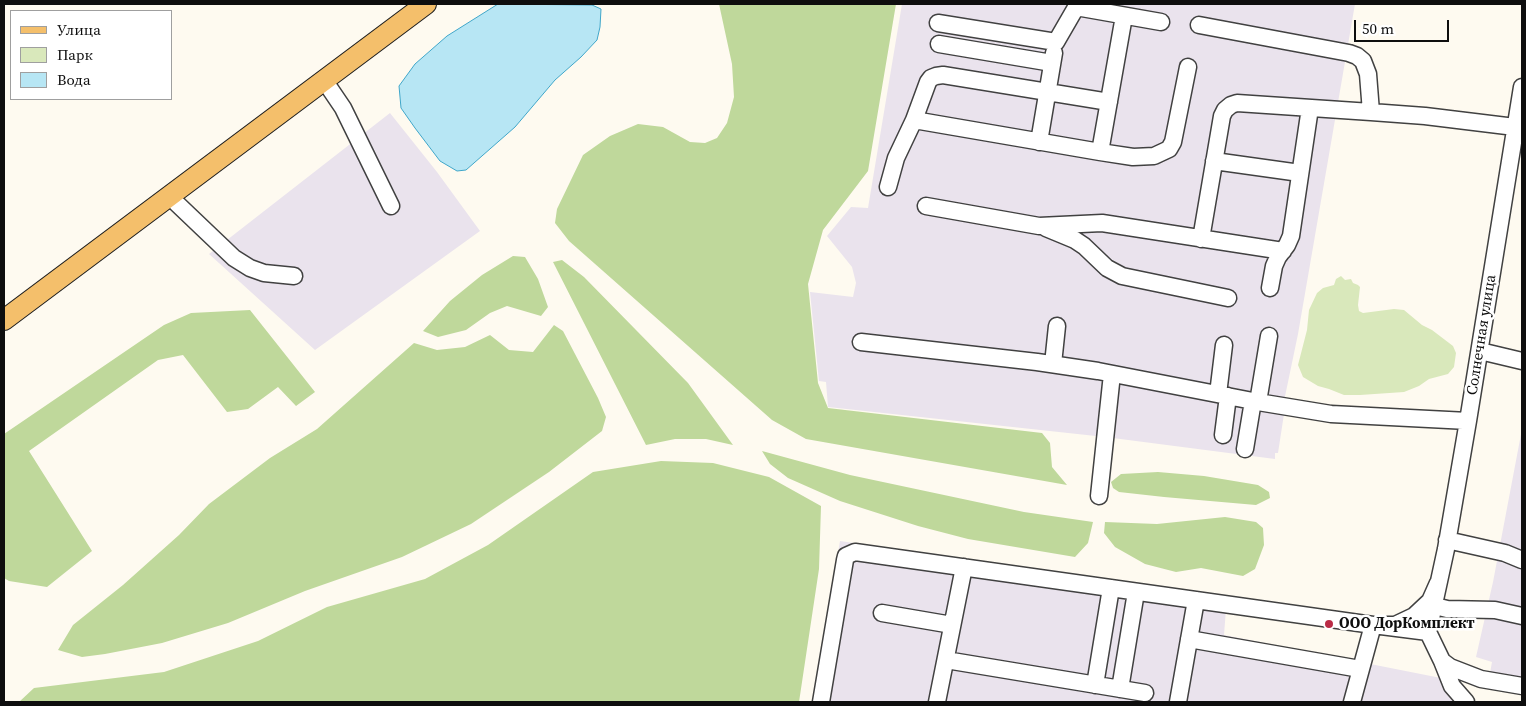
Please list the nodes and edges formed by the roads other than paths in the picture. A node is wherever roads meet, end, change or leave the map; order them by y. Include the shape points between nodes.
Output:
1 (426, 4) edge
2 (1077, 5) edge
3 (1132, 12) edge
4 (938, 22) dead end
5 (1161, 22) dead end
6 (1199, 25) dead end
7 (1056, 42) junction
8 (938, 44) dead end
9 (1052, 63) junction
10 (1188, 67) dead end
11 (324, 80) junction
12 (1522, 87) edge
13 (1047, 92) junction
14 (1109, 102) junction
15 (1310, 108) junction
16 (1371, 112) junction
17 (914, 120) junction
18 (1517, 134) edge
19 (1039, 142) junction
20 (1100, 152) junction
21 (1214, 161) junction
22 (1300, 173) junction
23 (888, 187) dead end
24 (169, 196) junction
25 (391, 206) dead end
26 (926, 206) dead end
27 (1039, 226) junction
28 (1201, 239) junction
29 (1283, 251) junction
30 (294, 276) dead end
31 (1270, 288) dead end
32 (1228, 298) dead end
33 (4, 320) edge
34 (1057, 326) dead end
35 (1268, 336) dead end
36 (861, 342) dead end
37 (1224, 345) dead end
38 (1480, 350) junction
39 (1522, 361) edge
40 (1053, 364) junction
41 (1112, 374) junction
42 (1223, 395) junction
43 (1256, 402) junction
44 (1468, 420) junction
45 (1223, 435) dead end
46 (1245, 449) dead end
47 (1099, 496) dead end
48 (1447, 540) junction
49 (1522, 560) edge
50 (964, 567) junction
51 (1111, 588) junction
52 (1136, 592) junction
53 (1196, 600) junction
54 (1430, 605) junction
55 (882, 613) dead end
56 (1522, 616) edge
57 (952, 625) junction
58 (1373, 625) junction
59 (1428, 632) junction
60 (1189, 639) junction
61 (946, 660) junction
62 (1442, 662) junction
63 (1360, 670) junction
64 (1095, 685) junction
65 (1522, 686) edge
66 (1120, 689) junction
67 (1145, 693) dead end
68 (821, 702) edge
69 (937, 702) edge
70 (1178, 702) edge
71 (1352, 702) edge
72 (1466, 702) edge

1 - 11 main road
2 - 3 street
2 - 7 street
3 - 5 street
3 - 14 street
4 - 7 street
6 - 16 street via 1357,56 1368,74
7 - 9 street
8 - 9 street
9 - 13 street
10 - 20 street via 1176,134 1169,149 1143,158
11 - 24 main road
11 - 25 street via 342,108
12 - 18 street, Солнечная улица
13 - 14 street
13 - 17 street via 936,76 928,82
13 - 19 street
14 - 20 street
15 - 16 street
15 - 21 street via 1231,105 1222,116
15 - 22 street
16 - 18 street via 1425,116
17 - 19 street
17 - 23 street via 896,158
18 - 38 street, Солнечная улица
19 - 20 street
21 - 22 street
21 - 28 street
22 - 29 street via 1291,236
24 - 30 street via 234,258 264,273
24 - 33 main road
26 - 27 street
27 - 28 street via 1102,224
27 - 32 street via 1075,240 1114,273
28 - 29 street
29 - 31 street via 1274,266
34 - 40 street
35 - 43 street
36 - 40 street
37 - 42 street
38 - 39 street
38 - 44 street, Солнечная улица
40 - 41 street
41 - 42 street
41 - 47 street
42 - 43 street
42 - 45 street
43 - 44 street via 1350,416
43 - 46 street
44 - 48 street, Солнечная улица
48 - 49 street
48 - 54 street, Солнечная улица
50 - 51 street
50 - 57 street
50 - 68 street via 855,552 846,556
51 - 52 street
51 - 64 street
52 - 53 street
52 - 66 street
53 - 58 street
53 - 60 street
54 - 56 street via 1447,609 1495,610
54 - 58 street via 1395,625
54 - 59 street
55 - 57 street
57 - 61 street
58 - 59 street
58 - 63 street
59 - 62 street
60 - 63 street
60 - 70 street
61 - 64 street
61 - 69 street
62 - 65 street via 1480,679
62 - 72 street via 1452,686
63 - 71 street
64 - 66 street
66 - 67 street

